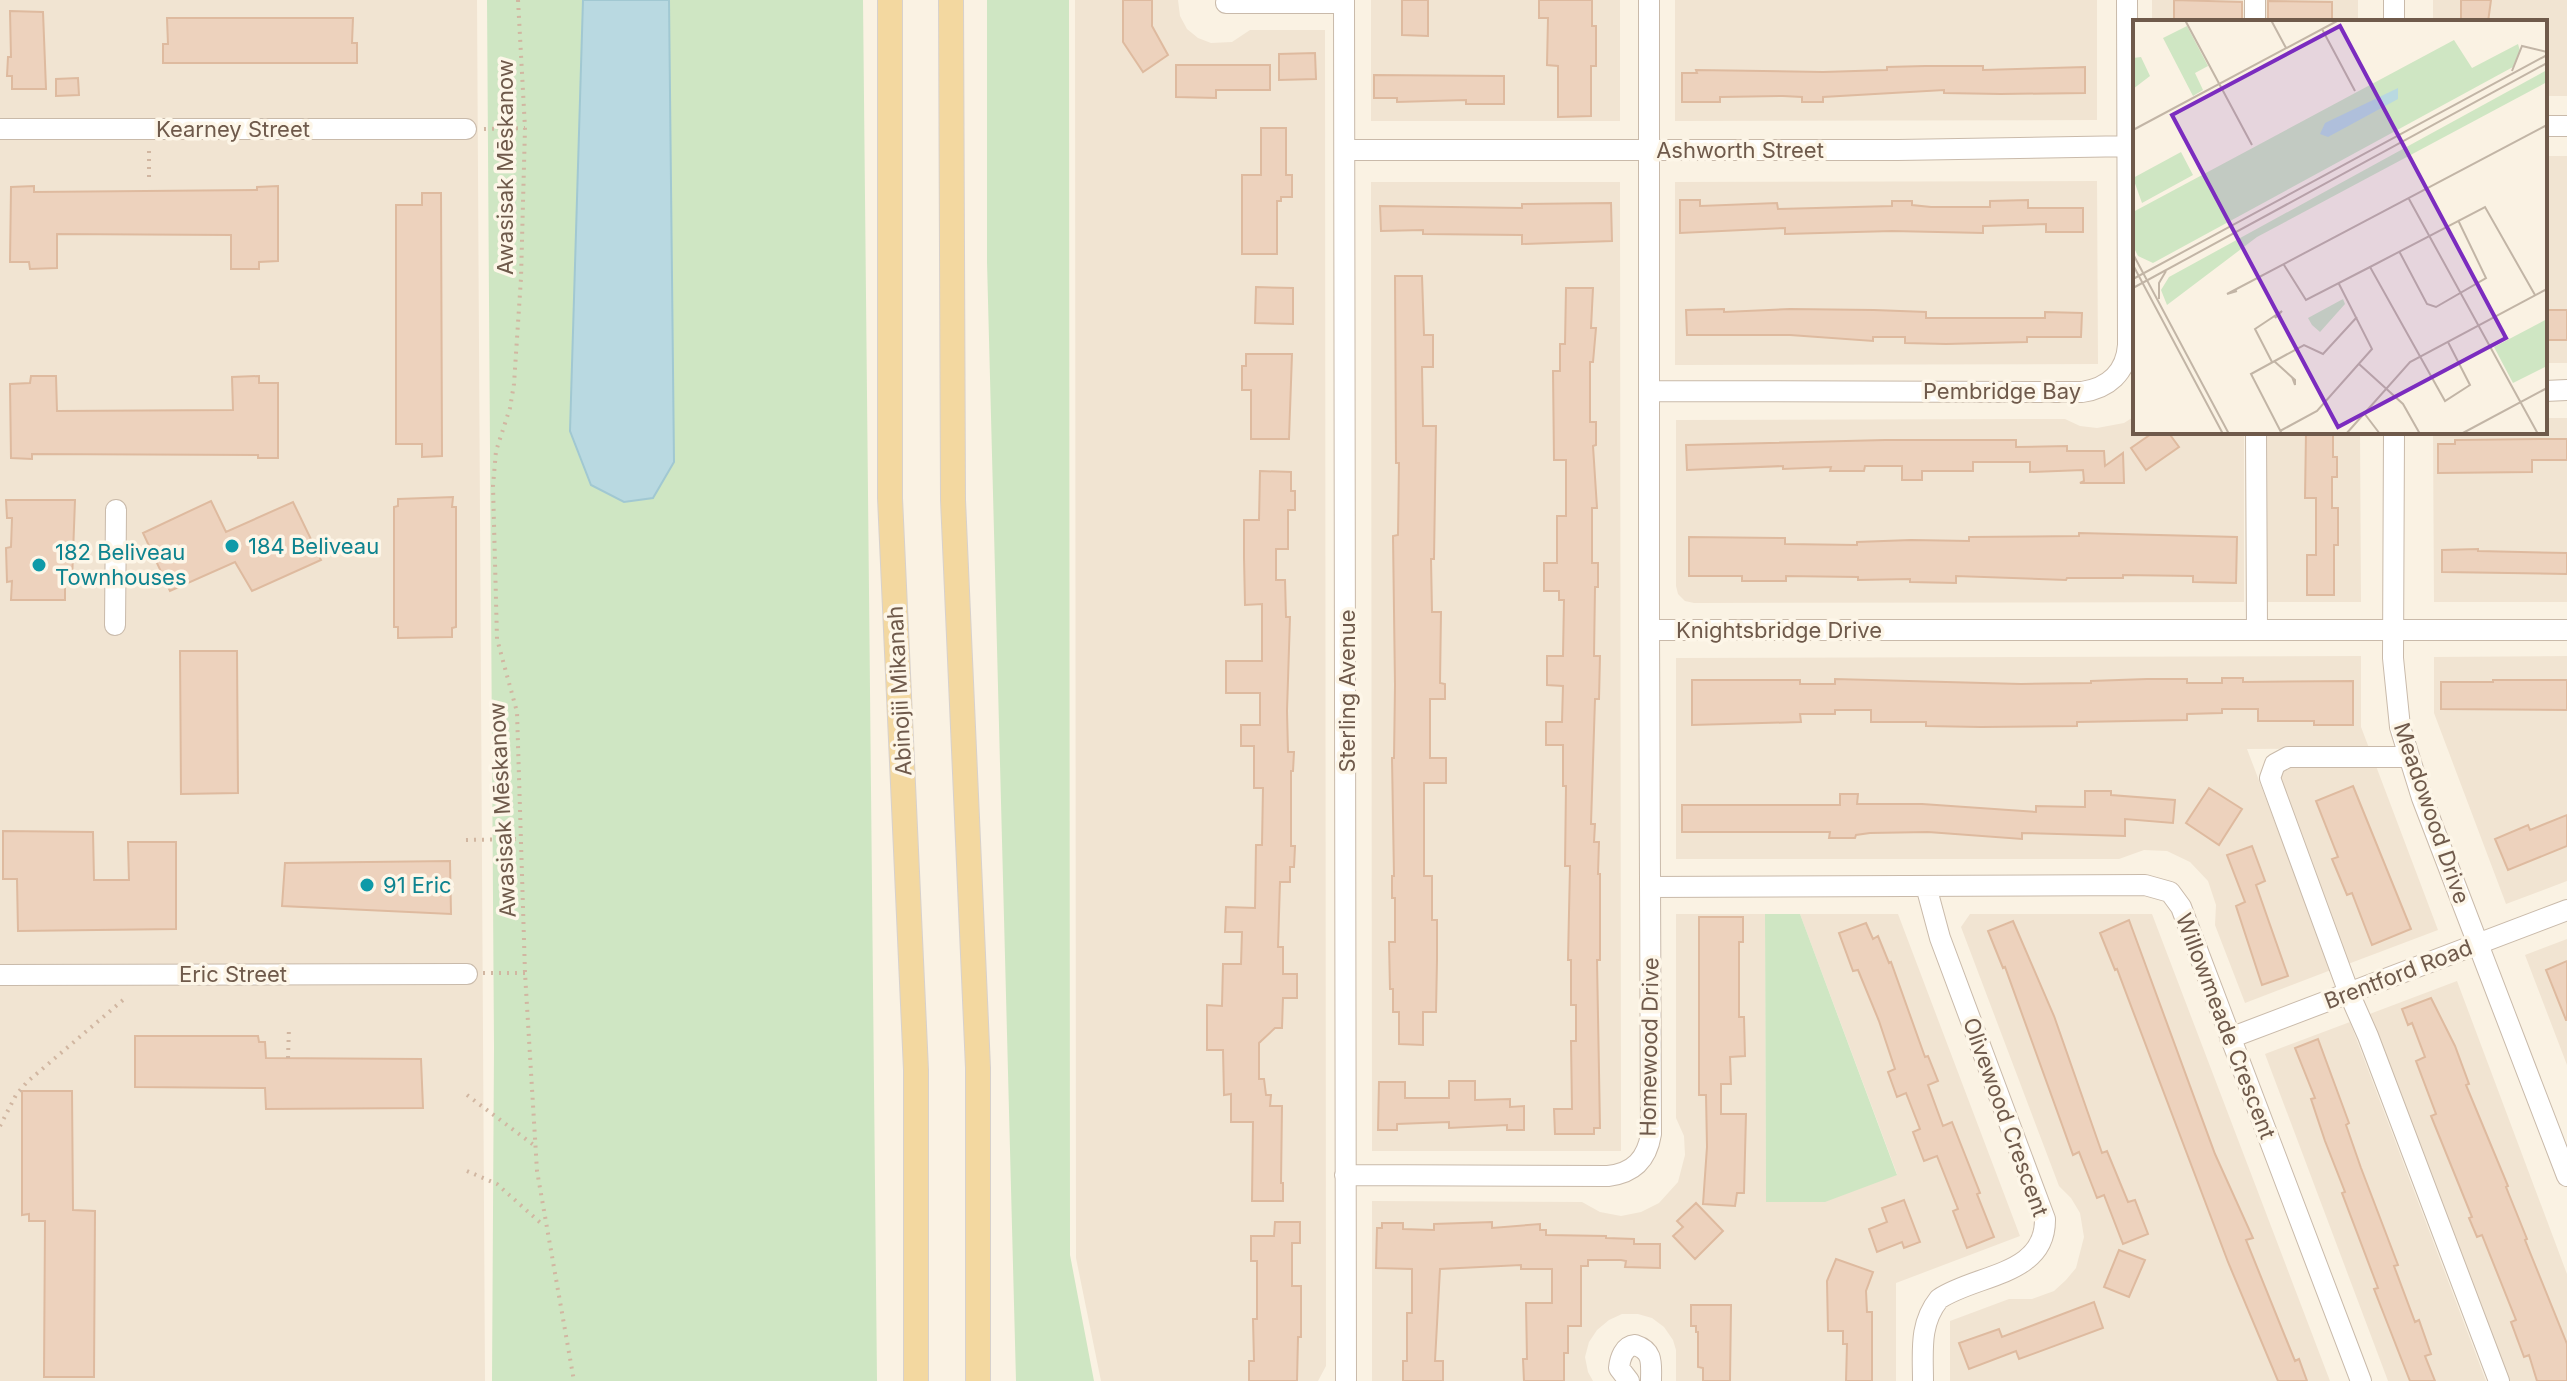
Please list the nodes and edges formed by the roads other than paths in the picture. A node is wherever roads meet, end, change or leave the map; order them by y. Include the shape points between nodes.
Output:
1 (890, 0) edge
2 (951, 0) edge
3 (1649, 0) edge
4 (2127, 0) edge
5 (1344, 1) edge
6 (1226, 3) dead end
7 (0, 129) edge
8 (466, 129) road end
9 (2131, 147) edge
10 (1345, 150) junction
11 (1650, 150) junction
12 (2567, 390) edge
13 (1649, 391) junction
14 (2547, 391) edge
15 (2256, 434) edge
16 (2394, 434) edge
17 (116, 510) dead end
18 (115, 625) dead end
19 (2257, 629) junction
20 (1649, 630) junction
21 (2394, 630) junction
22 (2567, 630) edge
23 (2408, 757) junction
24 (1926, 886) junction
25 (1650, 887) junction
26 (2567, 910) edge
27 (2478, 944) junction
28 (467, 974) road end
29 (0, 975) edge
30 (2349, 993) junction
31 (2230, 1038) junction
32 (2566, 1172) edge
33 (1345, 1175) junction
34 (916, 1381) edge
35 (978, 1381) edge
36 (1346, 1381) edge
37 (1629, 1381) edge
38 (1651, 1381) edge
39 (1923, 1381) edge
40 (2361, 1381) edge
41 (2499, 1381) edge

1 - 34 main road, Abinojii Mikanah via 890,498 916,1070
2 - 35 main road via 953,500 978,1068
3 - 11 street, Knightsbridge Drive
4 - 9 street, Pembridge Bay
5 - 6 street
5 - 10 street, Sterling Avenue
7 - 8 street, Kearney Street
9 - 11 street, Ashworth Street
9 - 13 street, Pembridge Bay via 2127,356 2120,371 2101,387 2082,392
10 - 11 street, Ashworth Street
10 - 33 street, Sterling Avenue
11 - 13 street, Knightsbridge Drive
12 - 14 street
13 - 20 street, Knightsbridge Drive
15 - 19 street
16 - 21 street, Meadowood Drive
17 - 18 street
19 - 20 street, Knightsbridge Drive
19 - 21 street, Knightsbridge Drive
20 - 25 street, Homewood Drive
21 - 22 street, Knightsbridge Drive
21 - 23 street, Meadowood Drive via 2396,702
23 - 27 street, Meadowood Drive
23 - 30 street via 2288,757 2270,772
24 - 25 street, Willowmeade Crescent
24 - 31 street, Willowmeade Crescent via 2145,885 2170,892 2181,907
24 - 39 street, Olivewood Crescent via 2046,1232 2029,1259 1939,1299 1923,1334
25 - 33 street, Homewood Drive via 1651,1134 1636,1166 1608,1176
26 - 27 street, Brentford Road
27 - 30 street, Brentford Road
27 - 32 street, Meadowood Drive
28 - 29 street, Eric Street
30 - 31 street, Brentford Road
30 - 41 street
31 - 40 street, Willowmeade Crescent
33 - 36 street, Sterling Avenue
37 - 38 street via 1619,1364 1625,1350 1635,1345 1651,1355

